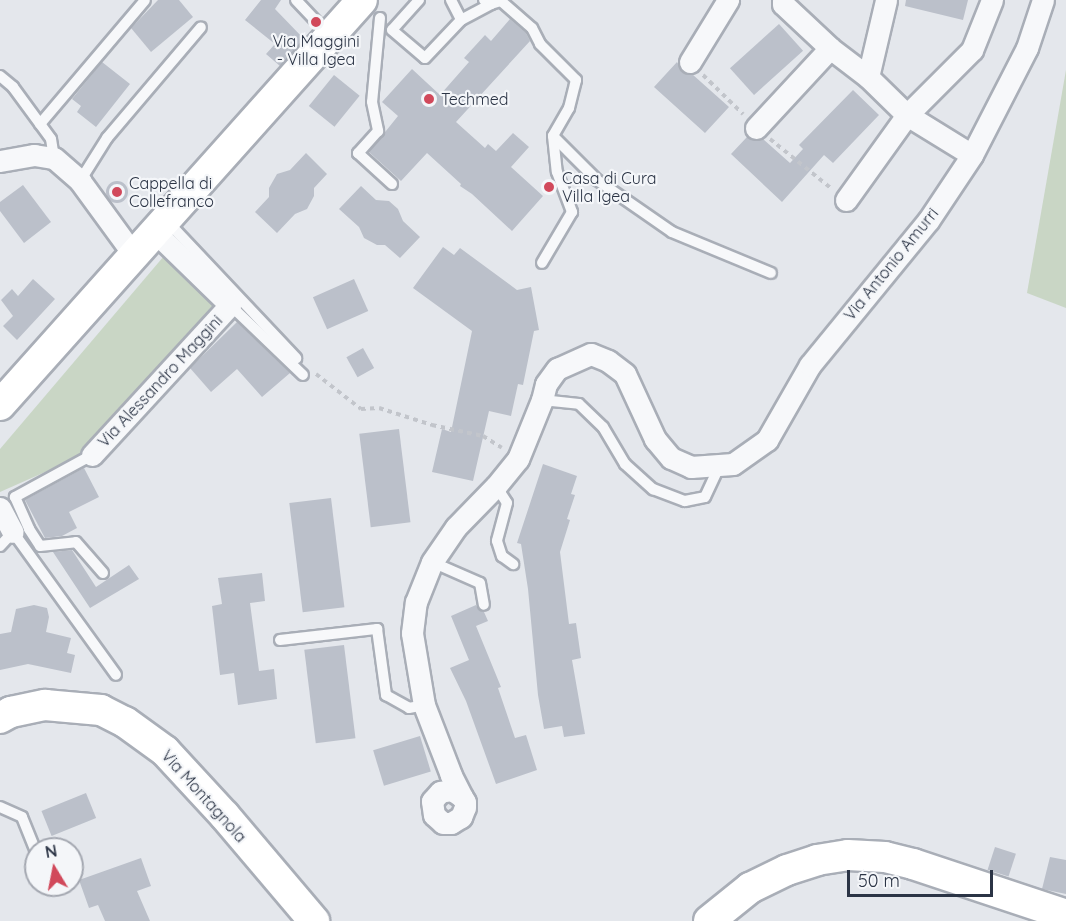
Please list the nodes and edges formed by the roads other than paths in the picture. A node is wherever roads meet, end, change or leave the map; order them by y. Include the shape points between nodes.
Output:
1 (145, 0) edge
2 (296, 0) edge
3 (419, 0) edge
4 (451, 0) edge
5 (728, 0) edge
6 (783, 0) edge
7 (886, 0) edge
8 (992, 0) edge
9 (1043, 0) edge
10 (487, 2) edge
11 (369, 7) edge
12 (461, 20) junction
13 (201, 27) dead end
14 (392, 30) junction
15 (330, 35) junction
16 (830, 48) junction
17 (690, 62) dead end
18 (0, 76) edge
19 (868, 77) junction
20 (907, 115) junction
21 (40, 124) junction
22 (756, 128) dead end
23 (553, 136) junction
24 (972, 155) junction
25 (54, 158) junction
26 (0, 161) edge
27 (80, 181) junction
28 (392, 184) dead end
29 (846, 201) dead end
30 (161, 226) junction
31 (134, 255) junction
32 (542, 263) dead end
33 (771, 273) dead end
34 (230, 305) junction
35 (296, 358) road end
36 (303, 375) dead end
37 (542, 400) junction
38 (0, 405) edge
39 (92, 455) joint
40 (719, 466) junction
41 (496, 486) junction
42 (0, 508) edge
43 (6, 539) edge
44 (432, 562) junction
45 (513, 564) dead end
46 (103, 573) dead end
47 (484, 605) dead end
48 (280, 640) dead end
49 (116, 675) dead end
50 (424, 705) junction
51 (0, 718) edge
52 (451, 776) junction
53 (435, 796) junction
54 (462, 797) junction
55 (0, 807) edge
56 (30, 837) edge
57 (1066, 915) edge
58 (314, 921) edge
59 (709, 921) edge

1 - 21 lane
2 - 15 lane
3 - 14 lane
4 - 12 lane
5 - 17 street
6 - 16 street
7 - 19 street
8 - 20 street via 972,50
9 - 24 street, Via Antonio Amurri via 1027,48
10 - 12 lane
10 - 23 lane via 501,1 532,27 540,44 576,80 569,108
11 - 14 lane
11 - 15 main road
11 - 28 lane via 372,102 378,131 358,153
12 - 14 lane via 425,58
13 - 27 lane via 107,138
15 - 30 main road
16 - 19 street
16 - 22 street
18 - 21 lane
19 - 20 street
20 - 24 street
20 - 29 street
21 - 25 lane via 51,139
23 - 32 lane via 556,172 572,212
23 - 33 lane via 597,180 672,232
24 - 40 street, Via Antonio Amurri via 928,221 810,365 767,440 733,464
25 - 26 street via 34,155
25 - 27 street
27 - 31 street
30 - 31 main road
30 - 34 street, Via Alessandro Maggini
30 - 35 lane
31 - 38 main road
34 - 36 lane
34 - 39 street, Via Alessandro Maggini
37 - 40 lane via 579,404 603,428 625,464 653,489 685,501 705,497
37 - 40 street via 546,384 557,369 591,354 625,374 655,439 671,458 691,467
37 - 41 street via 518,459
39 - 46 lane via 15,497 40,546 76,542
41 - 44 street via 456,526
41 - 45 lane via 507,503 497,541 501,556
42 - 43 street
43 - 49 lane
44 - 47 lane via 480,583
44 - 50 street via 416,602 412,633
48 - 50 lane via 377,629 386,695 409,708
50 - 52 street
51 - 58 main road, Via Montagnola via 45,705 101,710 125,722 165,751
52 - 53 street
52 - 54 street
53 - 54 street via 452,790
53 - 54 street via 431,807 442,823 457,821 464,812
55 - 56 lane via 22,817
57 - 59 main road via 913,864 885,857 848,855 787,870 750,888

